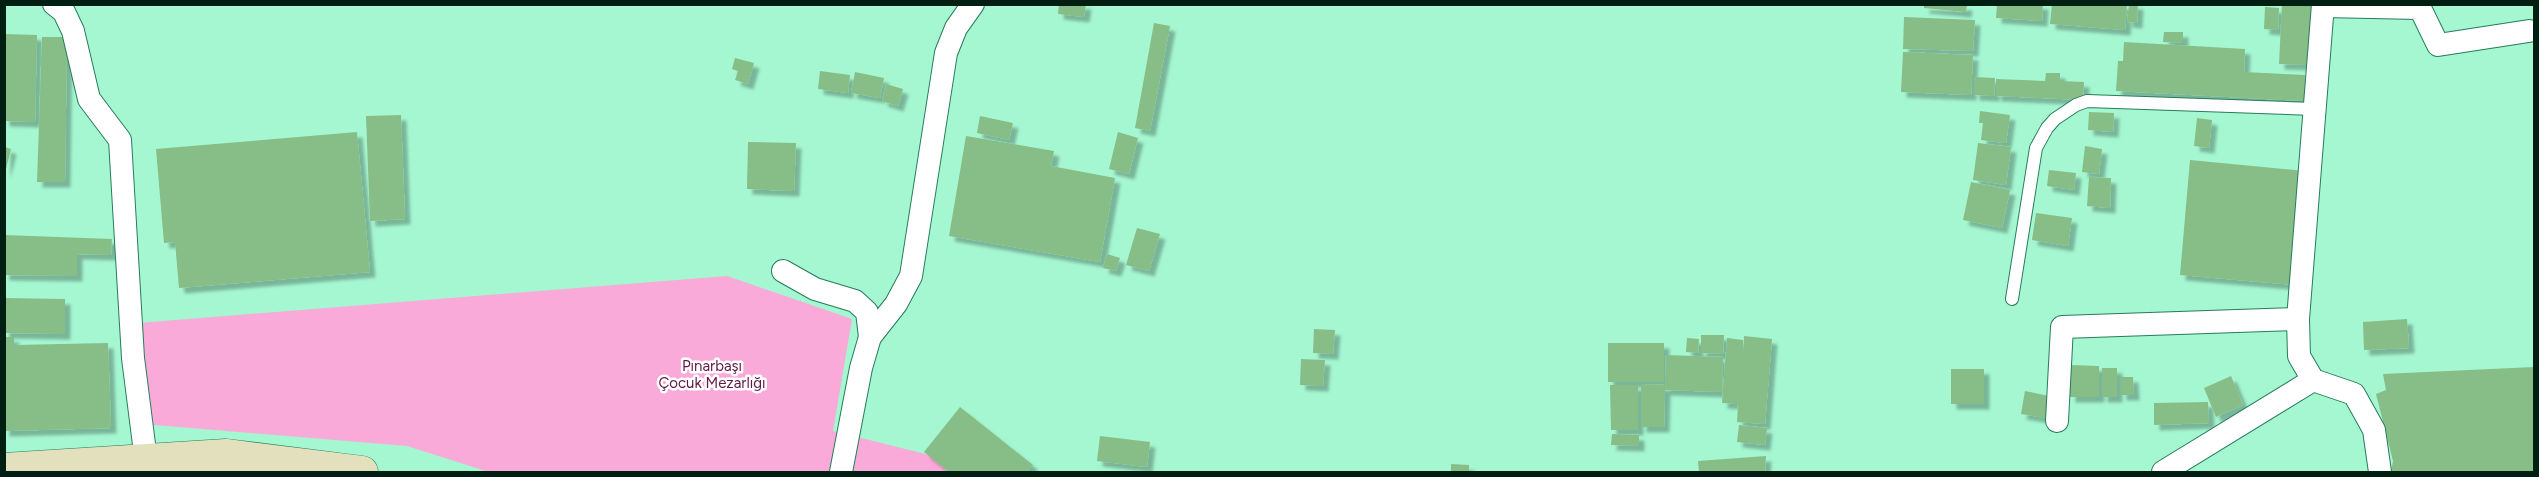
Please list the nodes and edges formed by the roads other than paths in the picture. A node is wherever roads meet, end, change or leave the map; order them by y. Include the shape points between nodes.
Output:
1 (54, 4) edge
2 (973, 4) edge
3 (2323, 5) edge
4 (2529, 31) dead end
5 (2314, 109) junction
6 (783, 271) dead end
7 (2013, 299) dead end
8 (2298, 319) junction
9 (870, 337) junction
10 (2313, 380) junction
11 (2057, 421) dead end
12 (154, 464) edge
13 (4, 470) edge
14 (362, 472) edge
15 (841, 472) edge
16 (2163, 472) edge
17 (2380, 472) edge

1 - 12 street via 64,12 73,31 89,99 120,140 133,358
2 - 9 street via 956,28 946,53 911,276 896,304
3 - 4 street via 2420,8 2438,45
3 - 5 street
5 - 7 lane via 2087,101 2065,111 2047,128 2033,158
5 - 8 street
6 - 9 street via 814,289 855,301 867,312
8 - 10 street via 2300,356
8 - 11 street via 2062,327
9 - 15 street
10 - 16 street
10 - 17 street via 2354,394 2374,430
12 - 13 main road
12 - 14 main road via 226,455

